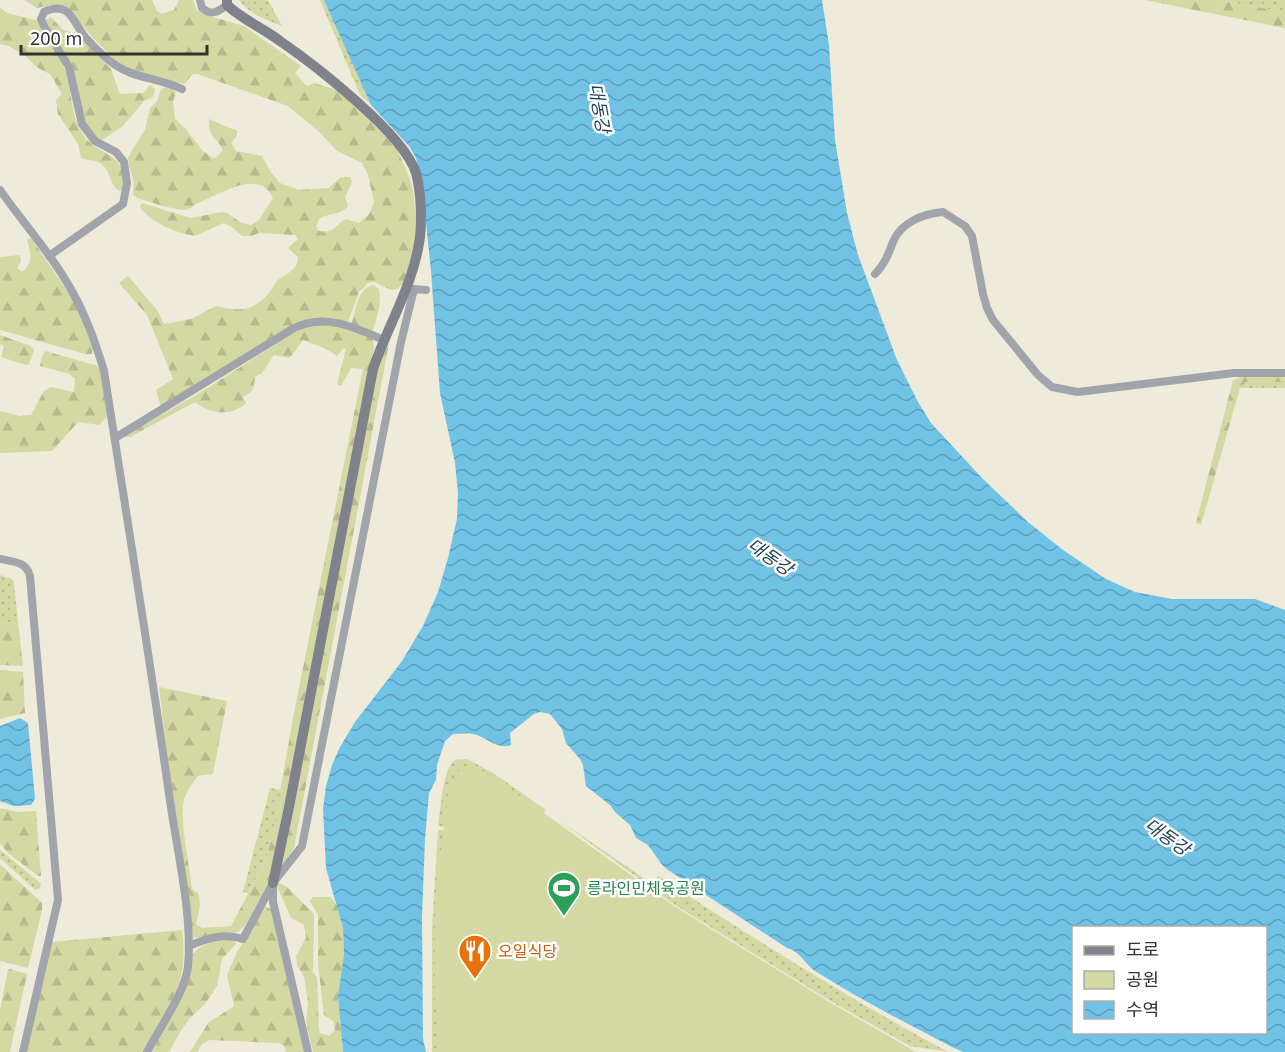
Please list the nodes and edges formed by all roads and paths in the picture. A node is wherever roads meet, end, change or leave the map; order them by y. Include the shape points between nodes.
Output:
1 (200, 0) edge
2 (227, 3) edge
3 (182, 89) dead end
4 (0, 190) edge
5 (49, 256) junction
6 (875, 274) dead end
7 (426, 290) dead end
8 (384, 340) junction
9 (1285, 373) edge
10 (115, 438) junction
11 (0, 559) edge
12 (273, 883) junction
13 (189, 946) junction
14 (24, 1052) edge
15 (147, 1052) edge
16 (308, 1052) edge

1 - 2 street via 202,8 211,13
2 - 8 street via 358,103 413,166 420,203 420,238 412,272
3 - 5 street via 118,69 84,36 69,12 54,8 44,12 44,26 69,67 82,124 95,141 120,156 128,183 123,204
4 - 5 street
5 - 10 street via 73,292 90,328 104,371
6 - 9 street via 902,228 921,216 943,212 965,226 972,236 983,294 993,320 1052,387 1078,392 1234,373
7 - 12 street via 414,289 401,342 302,846
8 - 10 street via 328,320 302,324
8 - 12 street via 373,369
10 - 13 street via 149,650
11 - 14 street via 22,564 30,576 58,900
12 - 13 street via 243,939 222,936
12 - 16 street via 273,902
13 - 15 street via 183,985

